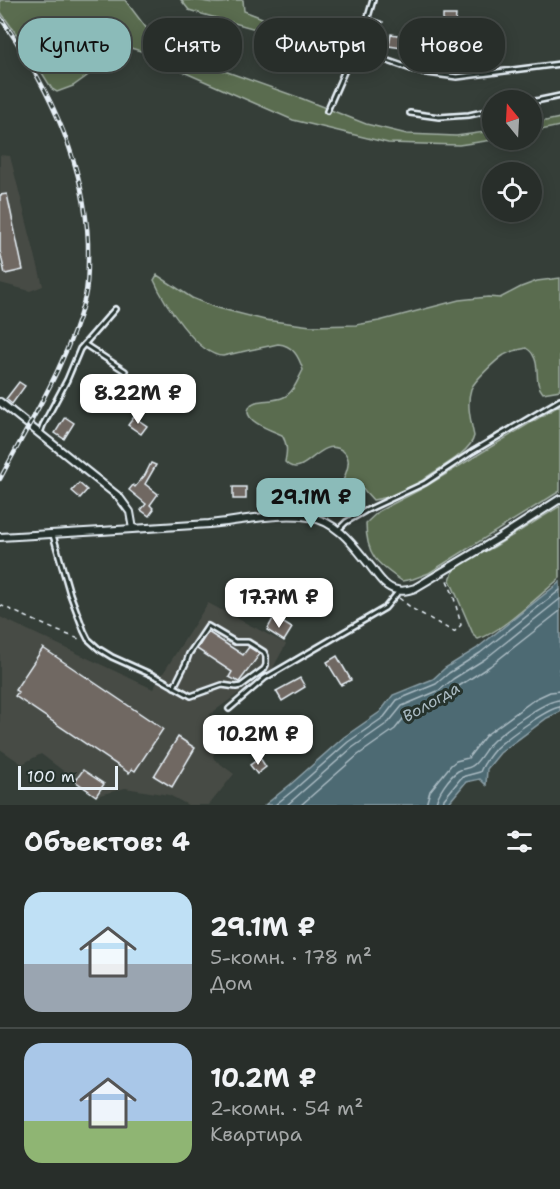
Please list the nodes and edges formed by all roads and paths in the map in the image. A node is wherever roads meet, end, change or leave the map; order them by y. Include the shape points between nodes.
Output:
1 (373, 0) edge
2 (387, 61) edge
3 (560, 64) edge
4 (560, 96) edge
5 (542, 100) edge
6 (327, 111) dead end
7 (482, 112) edge
8 (410, 113) dead end
9 (115, 309) dead end
10 (84, 344) junction
11 (125, 371) dead end
12 (560, 400) edge
13 (0, 402) edge
14 (40, 433) junction
15 (560, 499) edge
16 (133, 529) junction
17 (338, 530) junction
18 (52, 533) junction
19 (0, 537) edge
20 (443, 571) junction
21 (398, 593) junction
22 (0, 605) edge
23 (88, 639) junction
24 (174, 687) junction
25 (229, 709) dead end

1 - 6 lane
2 - 3 lane via 420,72 457,77
4 - 5 lane
7 - 8 lane via 439,117
9 - 10 lane
10 - 11 lane
10 - 14 lane
12 - 17 lane via 425,483 365,511
13 - 14 street
14 - 16 street via 124,502
15 - 20 street
16 - 17 street via 295,515 311,517
16 - 18 street
17 - 21 street via 383,582
18 - 19 street
18 - 23 lane
20 - 21 street
20 - 21 path via 461,625 454,633 413,609
21 - 25 lane via 385,608 265,678
22 - 23 path via 80,640
23 - 24 lane via 112,657
24 - 24 lane via 191,696 222,685 242,686 264,669 266,656 248,642 235,642 208,626

